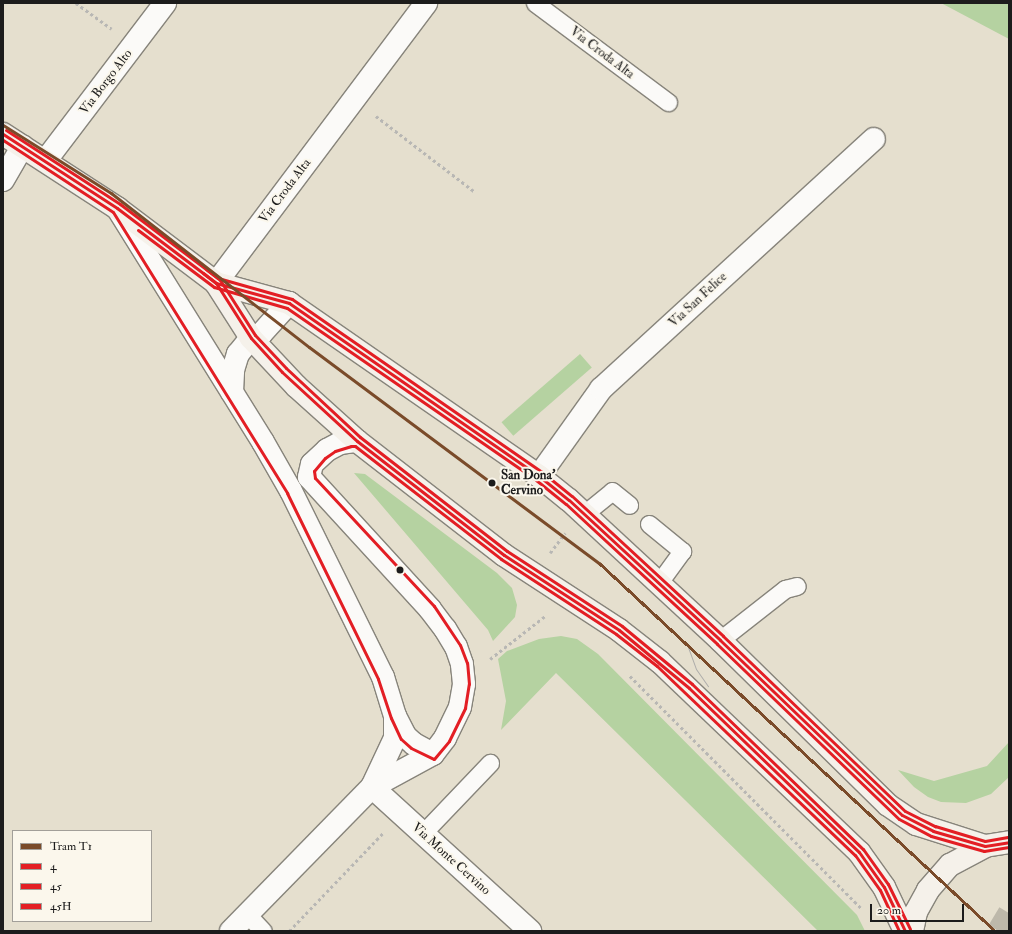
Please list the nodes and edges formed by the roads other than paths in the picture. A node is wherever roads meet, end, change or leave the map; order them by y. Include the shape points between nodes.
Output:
1 (165, 3) edge
2 (426, 3) edge
3 (535, 3) edge
4 (668, 102) dead end
5 (3, 134) edge
6 (874, 138) dead end
7 (23, 146) junction
8 (46, 160) junction
9 (3, 180) edge
10 (117, 208) junction
11 (216, 283) junction
12 (289, 303) junction
13 (251, 338) junction
14 (232, 392) junction
15 (357, 441) junction
16 (539, 476) junction
17 (629, 505) dead end
18 (584, 514) junction
19 (650, 524) dead end
20 (659, 583) junction
21 (797, 586) dead end
22 (720, 640) junction
23 (395, 716) junction
24 (433, 754) junction
25 (490, 763) dead end
26 (372, 787) junction
27 (1009, 825) edge
28 (422, 833) junction
29 (996, 844) edge
30 (248, 914) junction
31 (231, 931) edge
32 (263, 931) edge
33 (530, 931) edge
34 (905, 931) edge
35 (912, 931) edge

1 - 8 street, Via Borgo Alto
2 - 11 street, Via Croda Alta
3 - 4 lane, Via Croda Alta
5 - 7 main road
6 - 16 street, Via San Felice via 601,389
7 - 8 main road
7 - 9 street
8 - 10 main road
10 - 11 main road
10 - 14 street
11 - 12 main road
11 - 13 main road
12 - 13 street via 260,334
12 - 16 main road
13 - 14 street via 235,362
13 - 15 main road via 296,386
14 - 23 street via 294,498 383,677
15 - 24 street via 340,443 327,450 312,464 308,478 430,609 456,647 462,664 464,684 460,707 445,738
15 - 34 main road via 504,555 619,630 660,662 859,852 884,887
16 - 18 main road
17 - 18 lane via 612,491
18 - 20 main road
19 - 20 lane via 682,551
20 - 22 main road
21 - 22 lane via 785,589
22 - 29 main road via 892,808 916,824
23 - 24 street via 405,736
23 - 26 street via 395,738
24 - 26 street
25 - 28 lane
26 - 28 street, Via Monte Cervino
26 - 30 street
27 - 29 main road
28 - 33 street, Via Monte Cervino
29 - 35 main road via 964,856 937,878 922,900
30 - 31 street
30 - 32 lane

